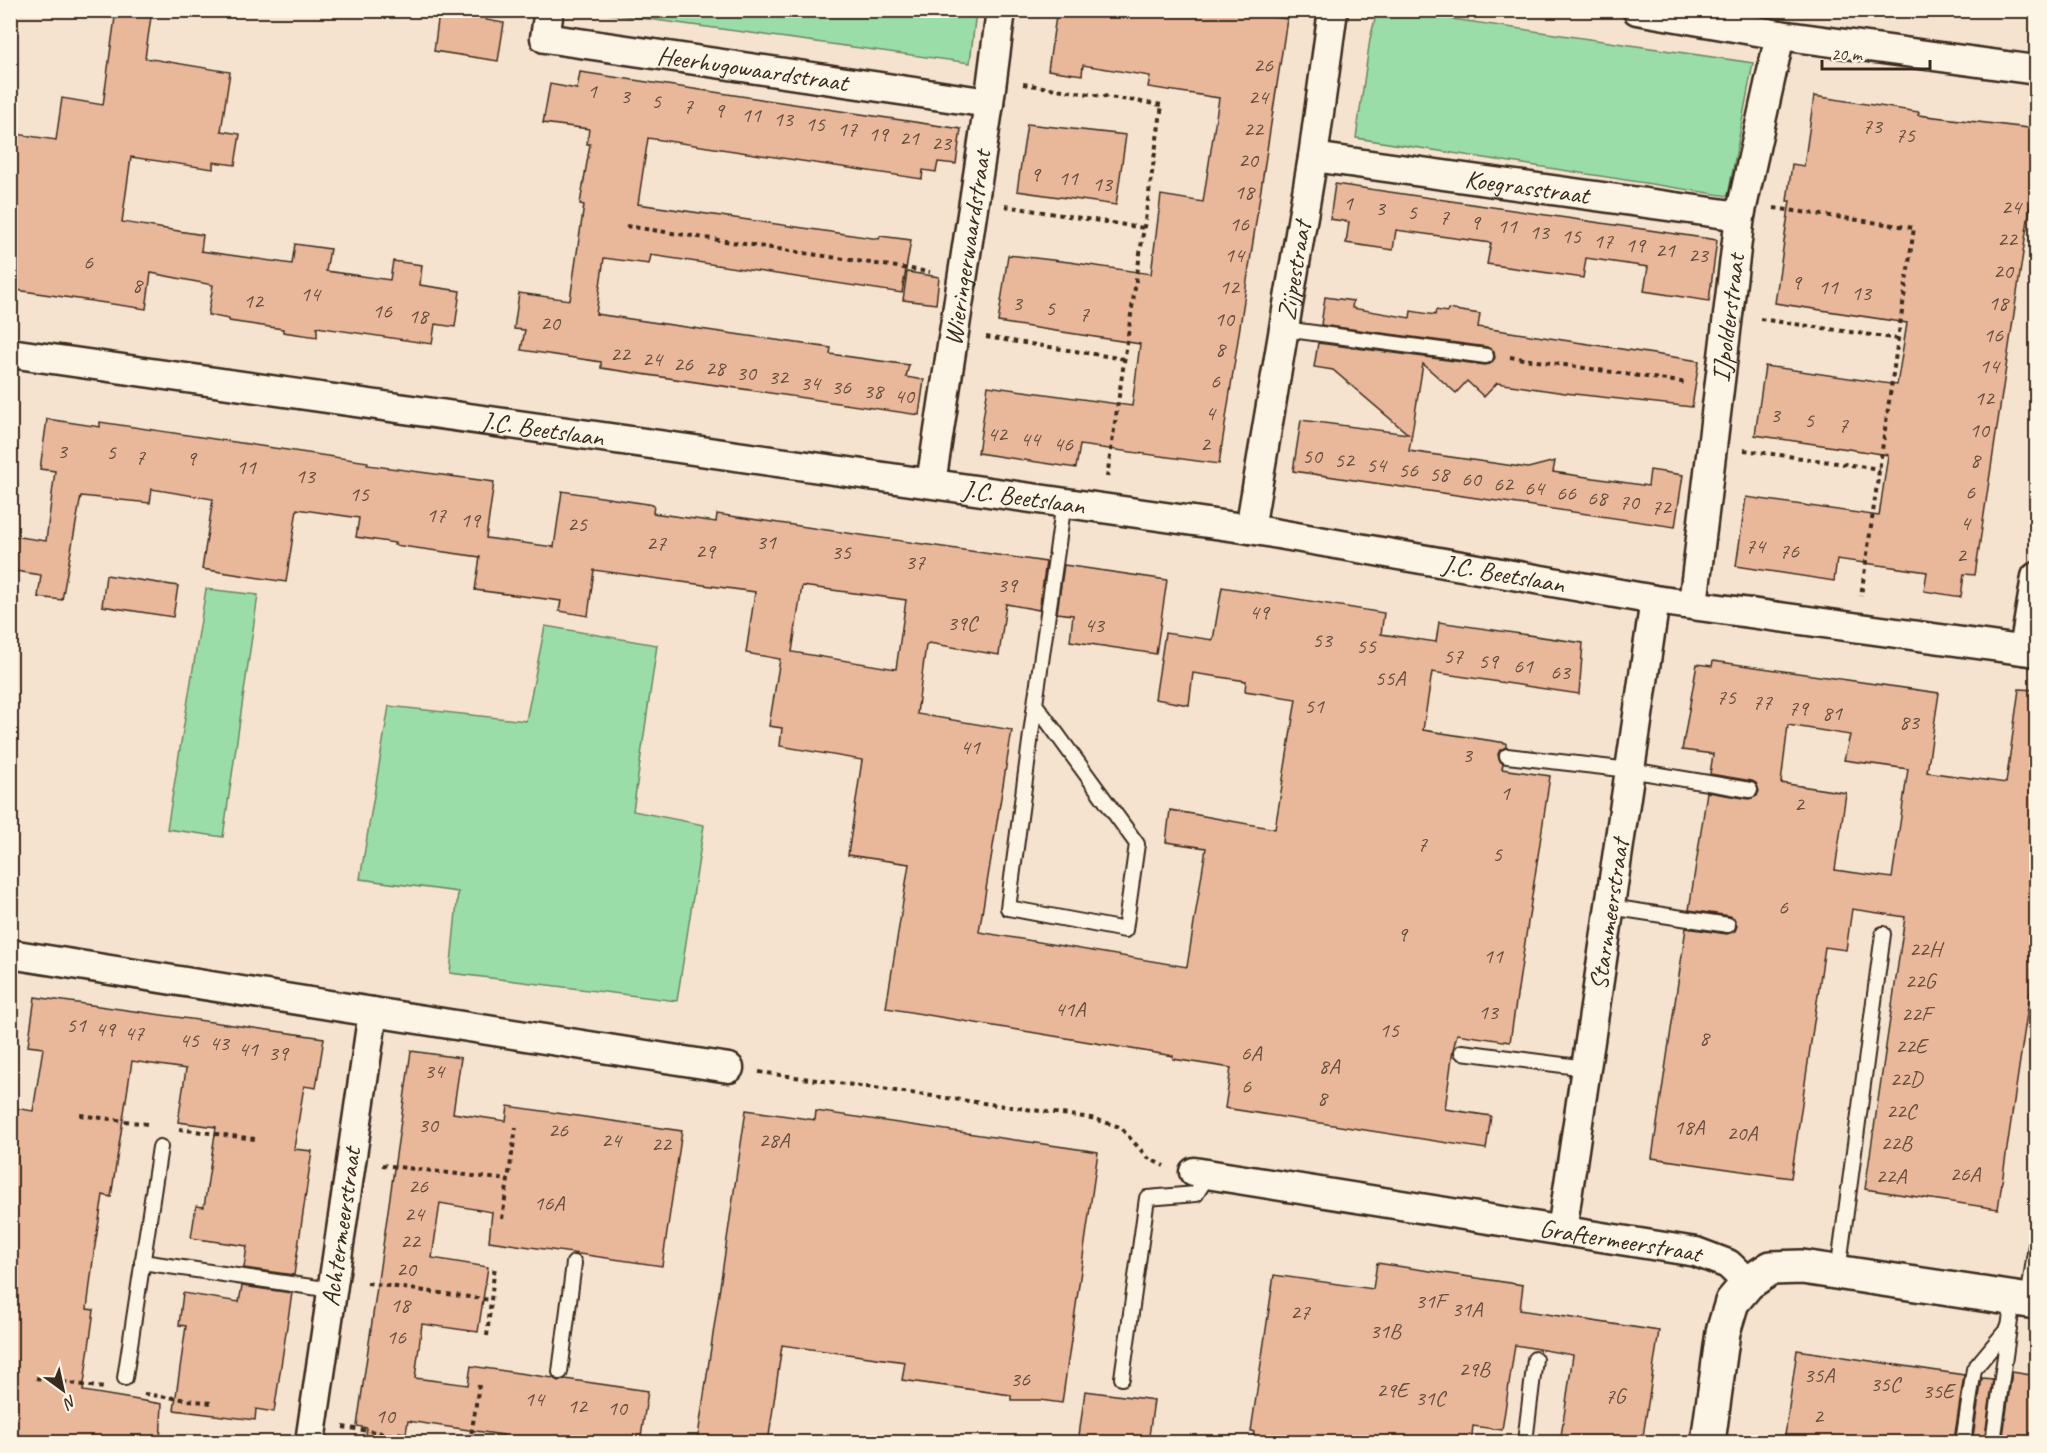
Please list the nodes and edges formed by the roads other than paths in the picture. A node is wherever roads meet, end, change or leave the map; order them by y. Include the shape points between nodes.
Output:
1 (549, 10) edge
2 (1001, 10) edge
3 (1333, 10) edge
4 (1637, 10) edge
5 (1780, 35) junction
6 (2037, 70) edge
7 (991, 91) junction
8 (1313, 157) junction
9 (1742, 210) junction
10 (1284, 329) junction
11 (10, 353) edge
12 (1485, 357) road end
13 (931, 483) junction
14 (1064, 502) junction
15 (1250, 529) junction
16 (2037, 577) edge
17 (1655, 600) junction
18 (1693, 604) junction
19 (2030, 651) edge
20 (1035, 704) junction
21 (1508, 756) dead end
22 (1630, 770) junction
23 (1750, 790) dead end
24 (1610, 907) junction
25 (1728, 925) dead end
26 (1883, 934) dead end
27 (10, 954) edge
28 (373, 1012) junction
29 (1462, 1052) dead end
30 (729, 1068) road end
31 (1586, 1068) junction
32 (160, 1147) dead end
33 (1201, 1173) joint
34 (1562, 1231) junction
35 (2037, 1245) edge
36 (142, 1262) junction
37 (574, 1263) dead end
38 (1838, 1272) junction
39 (1748, 1283) junction
40 (333, 1284) junction
41 (2022, 1307) edge
42 (1535, 1359) dead end
43 (560, 1372) dead end
44 (125, 1378) dead end
45 (1122, 1378) dead end
46 (311, 1433) edge
47 (1525, 1443) edge
48 (1708, 1443) edge
49 (1963, 1443) edge
50 (1993, 1443) edge

1 - 7 street, Heerhugowaardstraat via 545,38
2 - 7 street, Wieringerwaardstraat
3 - 8 street, Zijpestraat
4 - 5 street
5 - 6 street
5 - 9 street, IJpolderstraat
7 - 13 street, Wieringerwaardstraat
8 - 9 street, Koegrasstraat
8 - 10 street, Zijpestraat
9 - 18 street, IJpolderstraat
10 - 12 lane
10 - 15 street, Zijpestraat
11 - 13 street, J.C. Beetslaan
13 - 14 street, J.C. Beetslaan
14 - 15 street, J.C. Beetslaan
14 - 20 lane
15 - 17 street, J.C. Beetslaan
16 - 19 street
17 - 18 street, J.C. Beetslaan
17 - 22 street, Starnmeerstraat
18 - 19 street, J.C. Beetslaan
20 - 20 lane via 1137,844 1125,930 1008,908
21 - 22 lane
22 - 23 lane
22 - 24 street, Starnmeerstraat
24 - 25 lane
24 - 31 street, Starnmeerstraat
26 - 38 lane
27 - 28 street
28 - 30 street
28 - 40 street, Achtermeerstraat
29 - 31 lane
31 - 34 street, Starnmeerstraat
32 - 36 lane
33 - 34 street, Graftermeerstraat
33 - 45 lane via 1196,1194 1147,1198
34 - 39 street, Graftermeerstraat via 1696,1252 1728,1264
35 - 41 lane
36 - 40 lane
36 - 44 lane
37 - 43 lane
38 - 39 street via 1771,1268
38 - 41 street
39 - 48 street via 1732,1302 1723,1332
40 - 46 street, Achtermeerstraat
41 - 49 lane via 1974,1369
41 - 50 lane
42 - 47 lane

